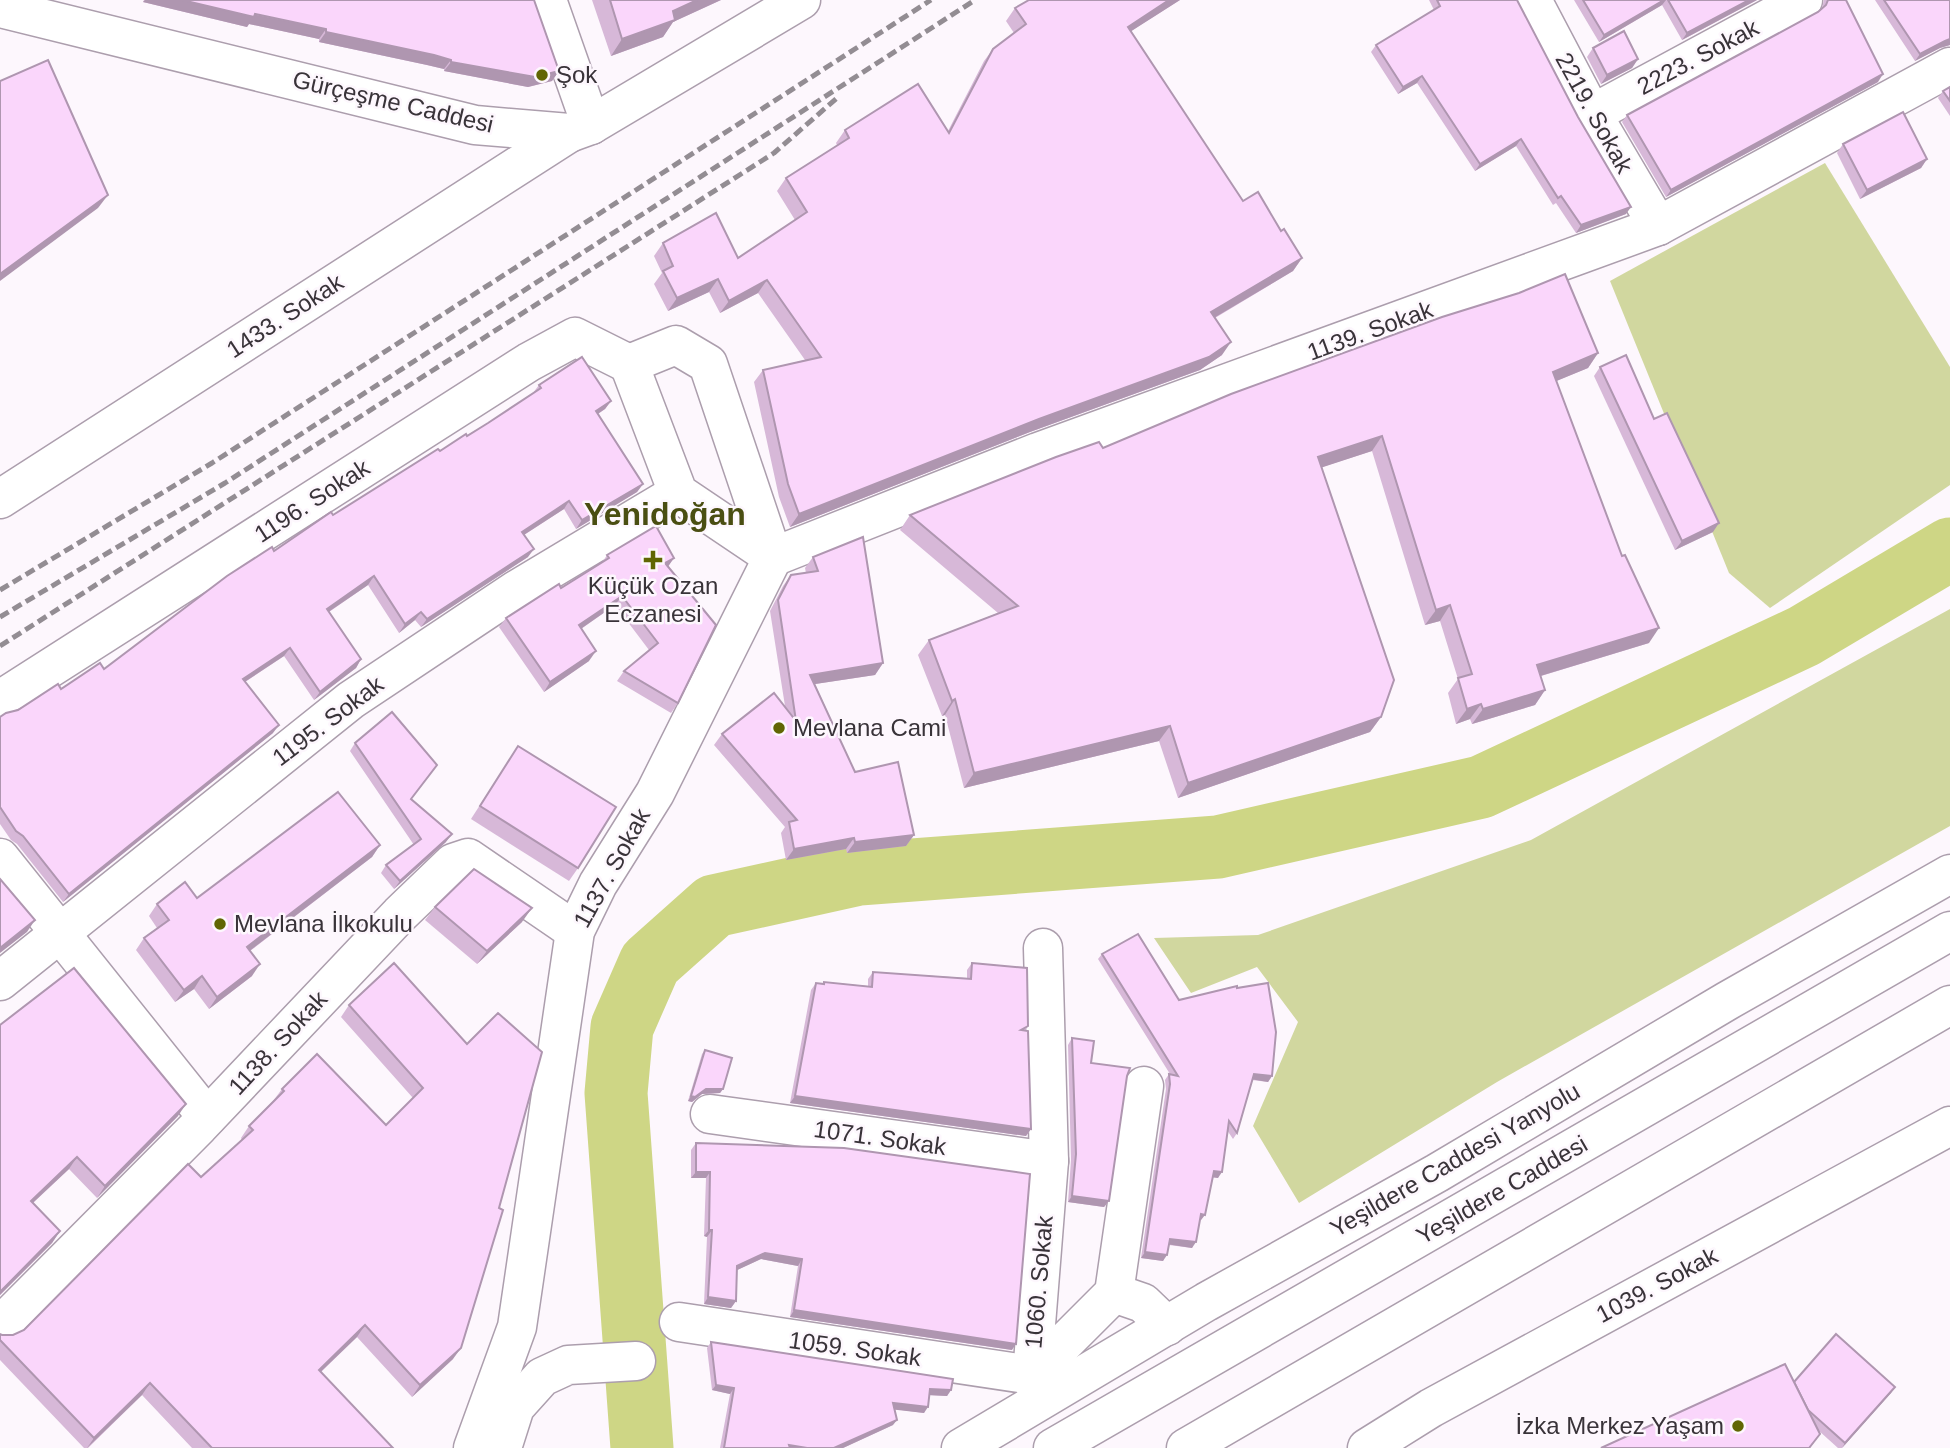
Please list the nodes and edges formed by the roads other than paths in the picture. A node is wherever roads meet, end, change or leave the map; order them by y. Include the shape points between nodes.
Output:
1 (547, 0) edge
2 (801, 0) edge
3 (1803, 0) edge
4 (1541, 3) edge
5 (0, 8) edge
6 (1950, 67) edge
7 (1592, 114) junction
8 (580, 129) junction
9 (1658, 226) junction
10 (629, 365) junction
11 (678, 493) junction
12 (0, 499) edge
13 (773, 557) junction
14 (0, 700) edge
15 (0, 858) edge
16 (1950, 874) edge
17 (575, 931) junction
18 (1950, 931) edge
19 (60, 932) junction
20 (1043, 948) dead end
21 (0, 981) edge
22 (1950, 1005) edge
23 (1144, 1086) dead end
24 (710, 1114) dead end
25 (207, 1117) junction
26 (1950, 1126) edge
27 (1049, 1161) junction
28 (1114, 1293) junction
29 (679, 1322) dead end
30 (0, 1326) edge
31 (1167, 1326) junction
32 (636, 1361) dead end
33 (1031, 1375) junction
34 (473, 1448) edge
35 (502, 1448) edge
36 (961, 1448) edge
37 (1053, 1448) edge
38 (1186, 1448) edge
39 (1367, 1448) edge

1 - 8 main road
2 - 8 main road
3 - 7 main road, 2223. Sokak
4 - 7 main road, 2219. Sokak
5 - 8 main road, Gürçeşme Caddesi via 475,125
6 - 9 main road, 1139. Sokak
7 - 9 main road, 2219. Sokak
8 - 12 main road, 1433. Sokak
9 - 13 main road, 1139. Sokak via 1038,452
10 - 11 main road
10 - 13 main road via 676,345 708,364
10 - 14 main road, 1196. Sokak via 575,337
11 - 13 main road
11 - 19 main road, 1195. Sokak via 516,590 351,700
13 - 17 main road, 1137. Sokak via 655,793 598,884
15 - 19 main road
16 - 31 main road, Yeşildere Caddesi Yanyolu
17 - 25 main road, 1138. Sokak via 468,858 453,863
17 - 34 main road, 1137. Sokak via 517,1327
18 - 37 main road, Yeşildere Caddesi
19 - 21 main road, 1195. Sokak
19 - 25 main road
20 - 27 main road, 1060. Sokak
22 - 38 main road
23 - 28 main road
24 - 27 main road, 1071. Sokak
25 - 30 main road, 1138. Sokak
26 - 39 main road, 1039. Sokak via 1431,1408
27 - 33 main road, 1060. Sokak
28 - 31 main road via 1143,1303
28 - 33 main road, 1060. Sokak
29 - 33 main road, 1059. Sokak
31 - 36 main road, Yeşildere Caddesi Yanyolu
32 - 35 main road via 568,1366 542,1377 515,1407

